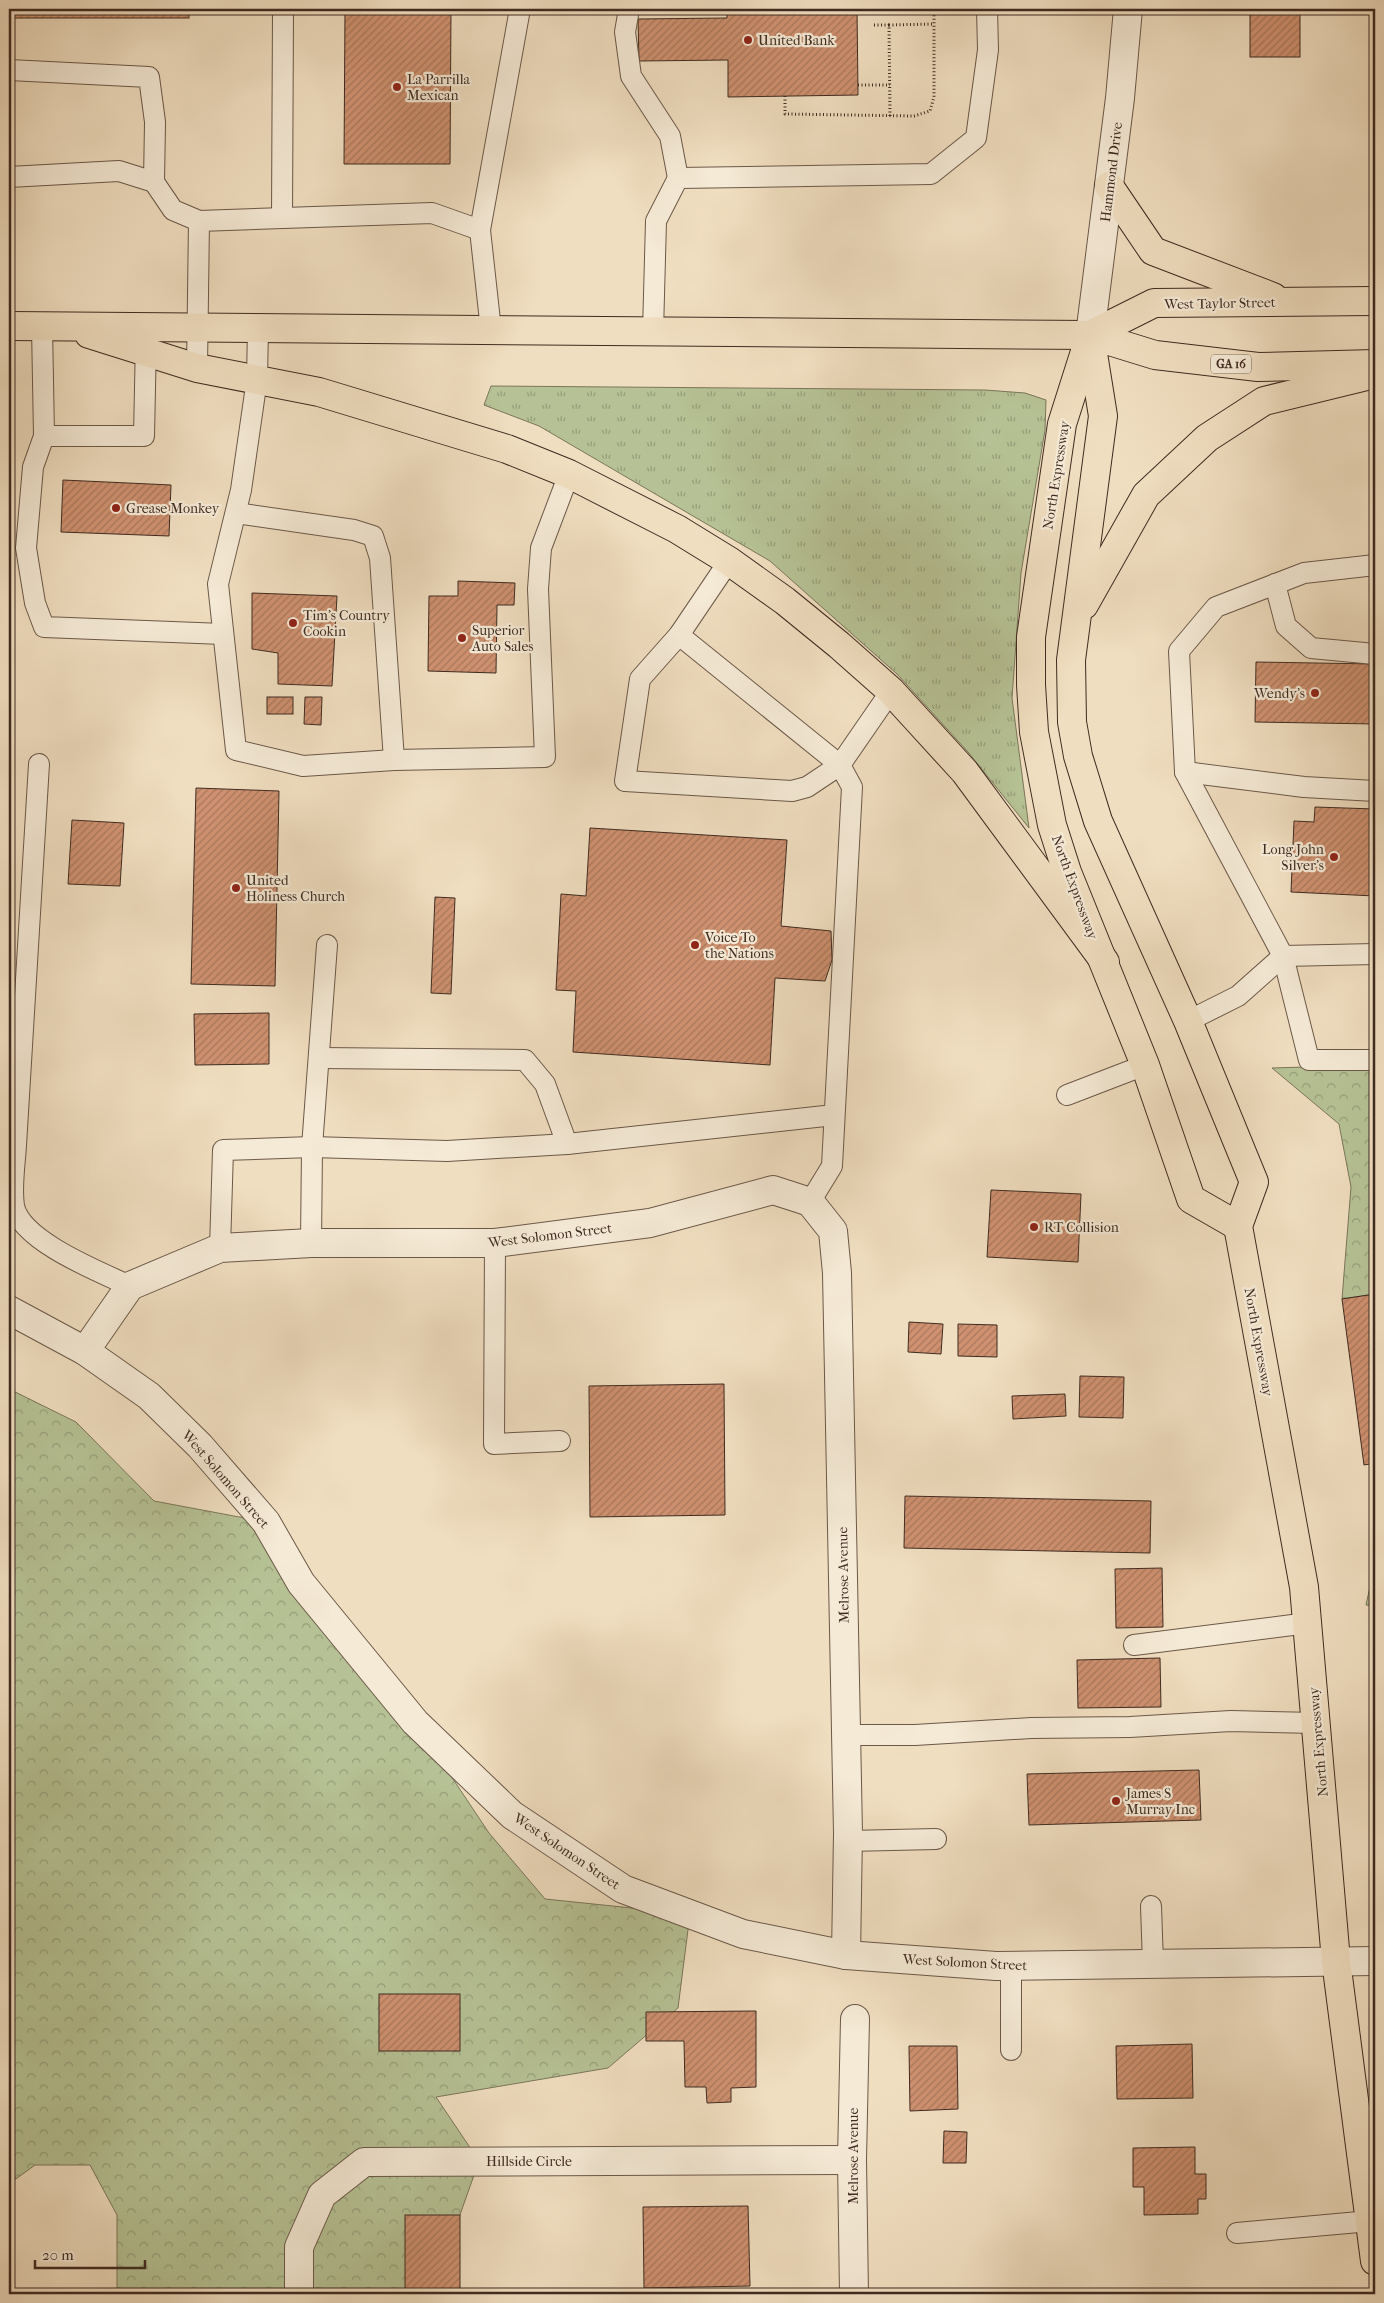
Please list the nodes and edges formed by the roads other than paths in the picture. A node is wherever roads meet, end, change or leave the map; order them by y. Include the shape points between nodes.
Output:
1 (283, 9) edge
2 (520, 9) edge
3 (629, 9) edge
4 (987, 9) edge
5 (1128, 9) edge
6 (9, 70) edge
7 (9, 177) edge
8 (678, 178) junction
9 (154, 182) junction
10 (1110, 186) junction
11 (282, 218) junction
12 (199, 221) junction
13 (480, 230) junction
14 (1375, 301) edge
15 (1286, 302) junction
16 (9, 326) edge
17 (54, 326) junction
18 (146, 327) junction
19 (199, 327) junction
20 (258, 328) junction
21 (492, 330) junction
22 (652, 332) junction
23 (1090, 335) junction
24 (146, 354) junction
25 (1375, 364) edge
26 (197, 368) junction
27 (1375, 374) edge
28 (257, 379) junction
29 (44, 436) junction
30 (569, 474) junction
31 (236, 513) junction
32 (729, 561) junction
33 (1375, 565) edge
34 (1275, 584) junction
35 (1078, 617) junction
36 (223, 634) junction
37 (679, 635) junction
38 (1375, 654) edge
39 (891, 691) junction
40 (394, 760) junction
41 (39, 764) dead end
42 (840, 765) junction
43 (1185, 772) junction
44 (1375, 791) edge
45 (327, 945) dead end
46 (1375, 954) edge
47 (1283, 956) junction
48 (1105, 962) junction
49 (1188, 1021) junction
50 (319, 1058) junction
51 (1375, 1060) edge
52 (1145, 1065) junction
53 (1067, 1095) dead end
54 (834, 1115) junction
55 (567, 1144) junction
56 (312, 1147) junction
57 (810, 1202) junction
58 (1238, 1226) junction
59 (495, 1243) junction
60 (311, 1244) junction
61 (220, 1248) junction
62 (130, 1286) junction
63 (9, 1310) edge
64 (85, 1351) junction
65 (560, 1441) dead end
66 (1308, 1622) junction
67 (1134, 1645) dead end
68 (1316, 1723) junction
69 (846, 1735) junction
70 (936, 1839) dead end
71 (848, 1841) junction
72 (1151, 1906) dead end
73 (846, 1955) junction
74 (1336, 1961) junction
75 (1375, 1961) edge
76 (1153, 1964) junction
77 (1011, 1966) junction
78 (855, 2019) dead end
79 (1011, 2050) dead end
80 (852, 2160) junction
81 (1370, 2222) junction
82 (1236, 2233) dead end
83 (1375, 2261) edge
84 (299, 2294) edge
85 (854, 2294) edge

1 - 11 lane
2 - 13 lane
3 - 8 lane via 625,32 631,76 670,136
4 - 8 lane via 988,50 976,138 931,174
5 - 10 street, Hammond Drive
6 - 9 lane via 149,77 156,122
7 - 9 lane via 119,171
8 - 22 lane via 656,221
9 - 12 lane via 174,210
10 - 15 main road via 1153,251
10 - 23 street, Hammond Drive
11 - 12 lane
11 - 13 lane via 432,214
12 - 19 lane
13 - 21 lane
14 - 15 main road, West Taylor Street
15 - 23 main road, West Taylor Street via 1154,304
16 - 17 main road
17 - 18 main road
17 - 24 main road
17 - 29 lane
18 - 19 main road
18 - 24 lane
19 - 20 main road
19 - 26 lane
20 - 21 main road
20 - 28 lane
21 - 22 main road
22 - 23 main road
23 - 25 main road, GA 16 via 1155,355 1258,366
23 - 35 main road via 1103,416
23 - 48 main road, North Expressway via 1062,424 1031,637 1031,685 1034,732 1052,825 1081,909
24 - 26 main road
24 - 29 lane via 144,436
26 - 28 main road
27 - 35 main road via 1264,401 1207,438 1146,494
28 - 30 main road via 319,392 507,449
28 - 31 lane
29 - 36 lane via 33,467 26,548 34,603 44,627
30 - 32 main road via 647,513
30 - 40 lane via 541,548 538,589 545,757
31 - 36 lane via 218,584
31 - 40 lane via 354,530 373,536 380,558
32 - 37 lane
32 - 39 main road via 793,607
33 - 34 lane via 1304,573
34 - 38 lane via 1286,626 1311,648
34 - 43 lane via 1216,607 1179,651
35 - 49 main road via 1070,688 1078,756 1086,788
36 - 40 lane via 236,750 303,766
37 - 42 lane
37 - 42 lane via 640,680 625,781 792,791 807,787
39 - 42 lane
39 - 48 main road via 965,772
41 - 62 lane via 14,1207 25,1228 63,1254
42 - 54 lane via 852,787
43 - 44 lane via 1304,787
43 - 47 lane
45 - 50 lane
46 - 47 lane
47 - 49 lane via 1238,996
47 - 51 lane via 1309,1060
48 - 52 main road, North Expressway
49 - 58 main road via 1254,1182
50 - 55 lane via 525,1060 545,1084
50 - 56 lane
52 - 53 lane
52 - 58 main road, North Expressway via 1191,1199
54 - 55 lane
54 - 57 lane via 832,1166
55 - 56 lane via 447,1151
56 - 60 lane
56 - 61 lane via 223,1150
57 - 59 street, West Solomon Street via 773,1190 650,1223
57 - 69 street, Melrose Avenue via 833,1231 837,1274
58 - 66 main road, North Expressway
59 - 60 street, West Solomon Street
59 - 65 lane via 494,1444
60 - 61 street, West Solomon Street
61 - 62 street, West Solomon Street
62 - 64 street
63 - 64 street, West Solomon Street
64 - 73 street, West Solomon Street via 149,1396 200,1446 266,1522 301,1583 415,1722 512,1815 623,1889 743,1934
66 - 67 lane
66 - 68 main road, North Expressway
68 - 69 lane via 1231,1721 916,1735
68 - 74 main road, North Expressway
69 - 71 street, Melrose Avenue
70 - 71 lane
71 - 73 street, Melrose Avenue
72 - 76 lane
73 - 77 street, West Solomon Street
74 - 75 street, West Solomon Street
74 - 76 street, West Solomon Street
74 - 81 main road, North Expressway
76 - 77 street, West Solomon Street
77 - 79 lane
78 - 80 street, Melrose Avenue
80 - 84 street, Hillside Circle via 364,2162 322,2195 299,2247
80 - 85 street, Melrose Avenue
81 - 82 lane
81 - 83 main road, North Expressway

